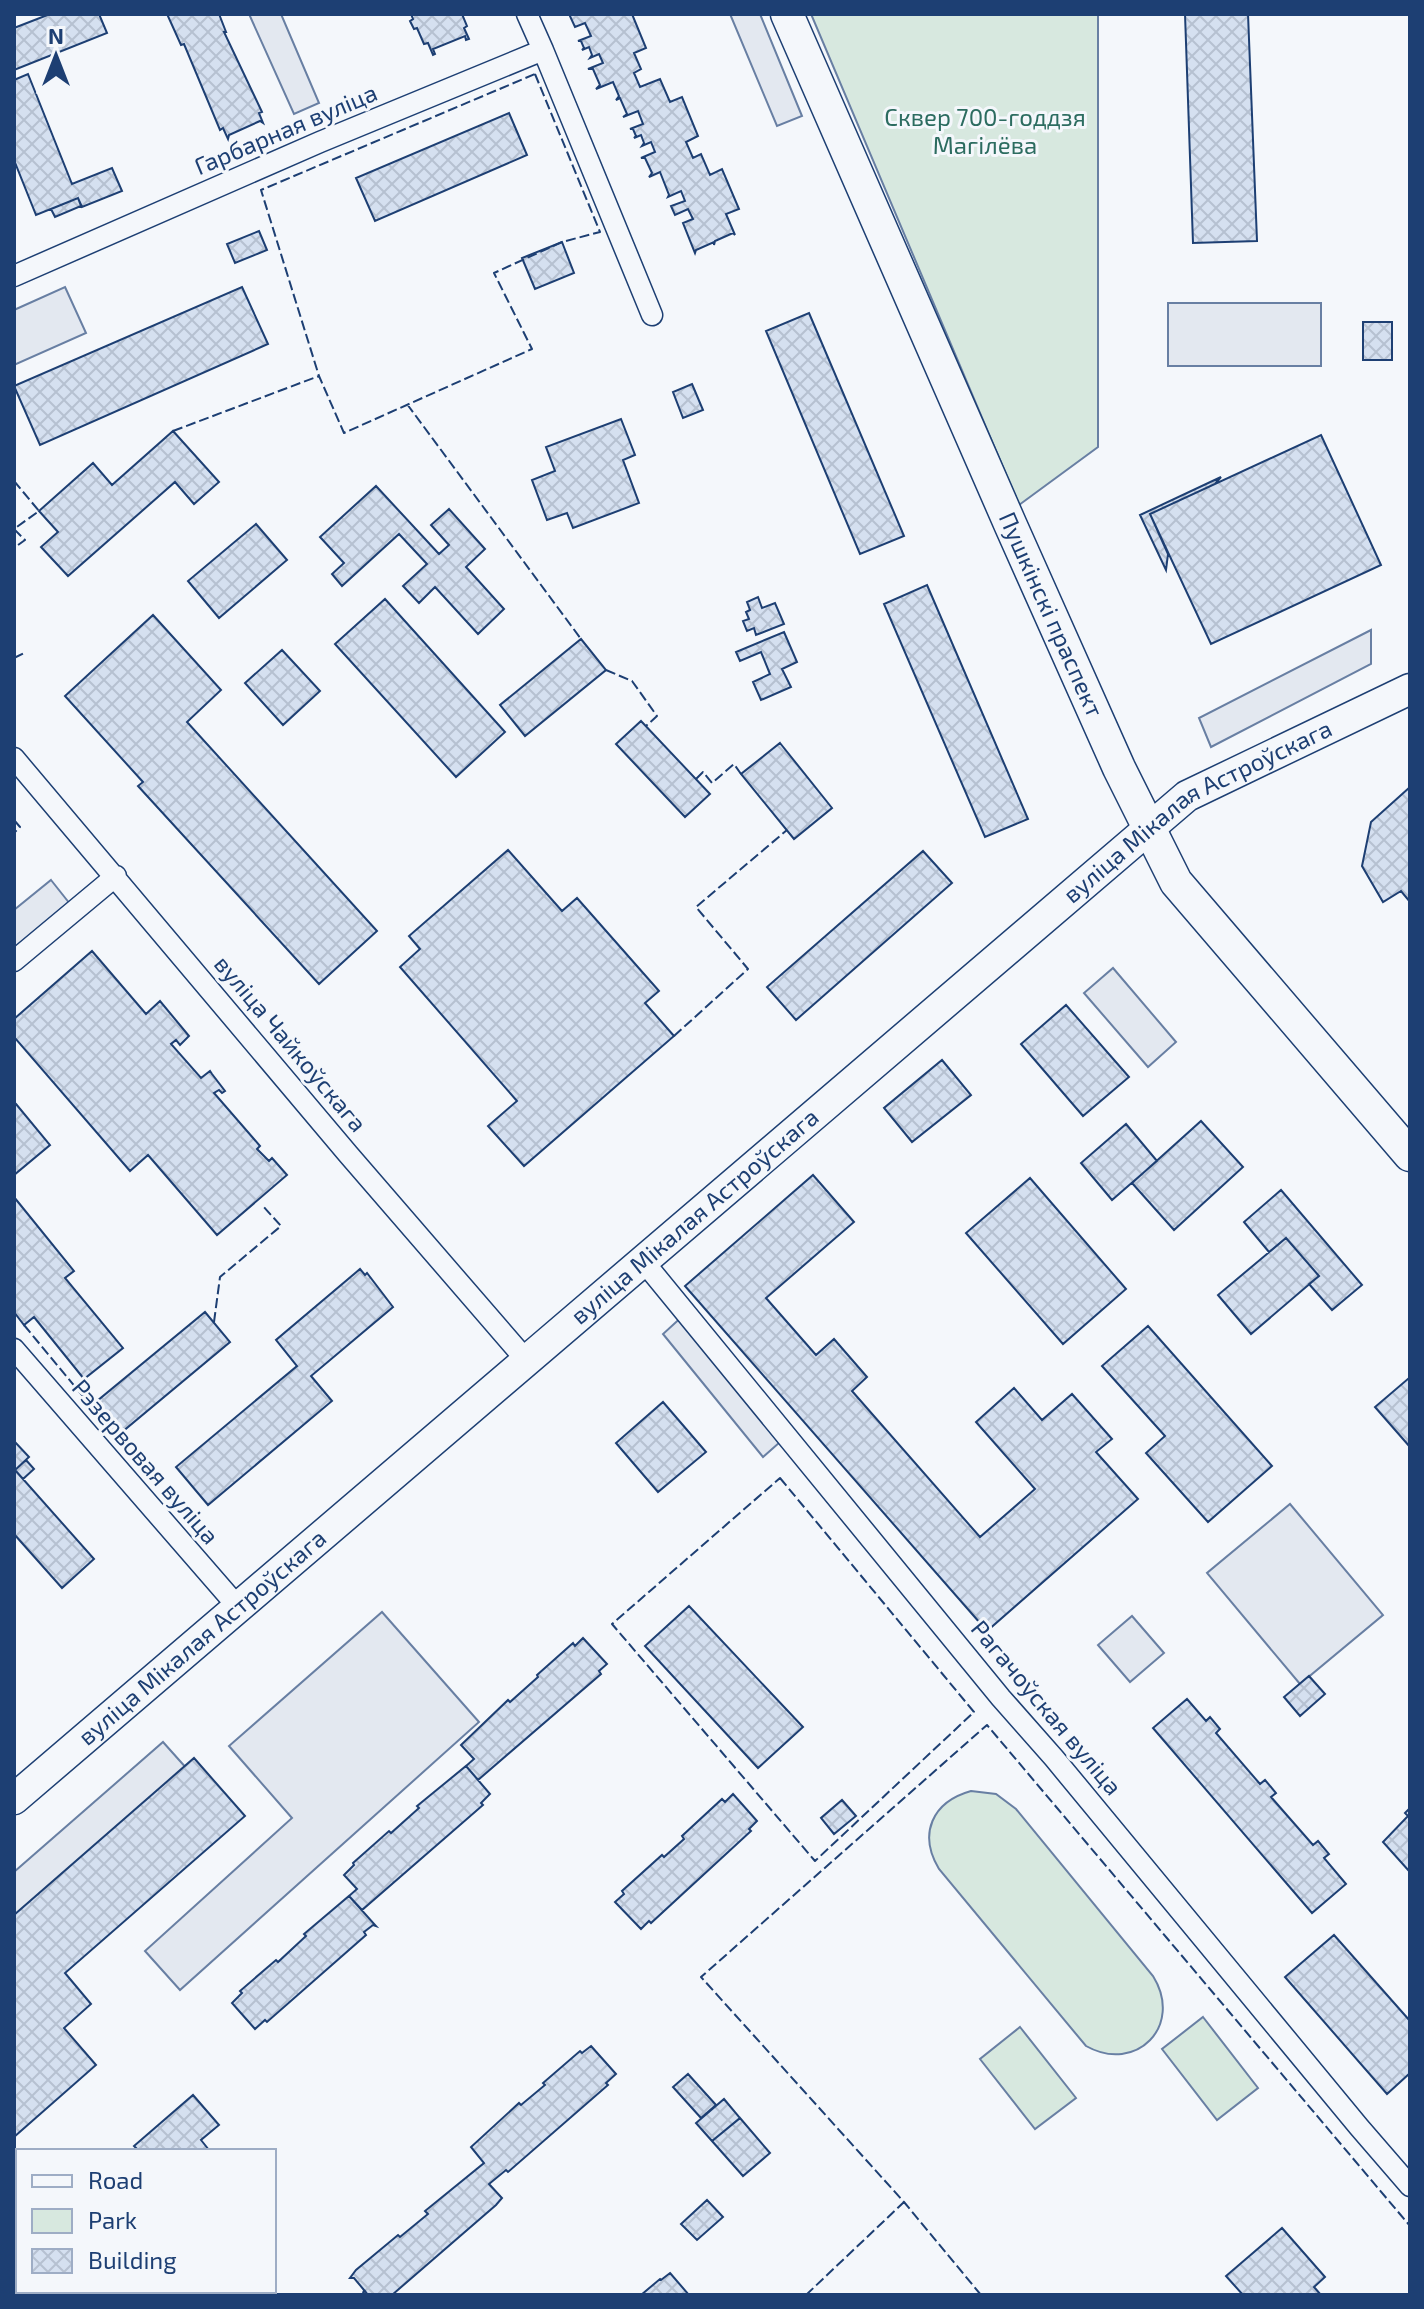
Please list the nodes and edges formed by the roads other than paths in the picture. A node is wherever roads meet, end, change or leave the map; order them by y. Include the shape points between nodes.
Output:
1 (527, 14) edge
2 (787, 14) edge
3 (543, 50) junction
4 (14, 276) edge
5 (652, 315) dead end
6 (1410, 689) edge
7 (14, 758) edge
8 (1148, 827) junction
9 (116, 876) junction
10 (14, 961) edge
11 (1410, 1155) edge
12 (644, 1262) junction
13 (14, 1349) edge
14 (527, 1361) junction
15 (238, 1607) junction
16 (14, 1799) edge
17 (1410, 2186) edge

1 - 3 street
2 - 8 main road, Пушкінскі праспект
3 - 4 street, Гарбарная вуліца
3 - 5 street
6 - 8 main road, вуліца Мікалая Астроўскага via 1187,796
7 - 9 street, вуліца Чайкоўскага
8 - 11 main road, Пушкінскі праспект via 1176,882
8 - 12 main road, вуліца Мікалая Астроўскага
9 - 10 street
9 - 14 street, вуліца Чайкоўскага
12 - 14 main road, вуліца Мікалая Астроўскага
12 - 17 street, Рагачоўская вуліца
13 - 15 street, Рэзервовая вуліца
14 - 15 main road, вуліца Мікалая Астроўскага
15 - 16 main road, вуліца Мікалая Астроўскага

